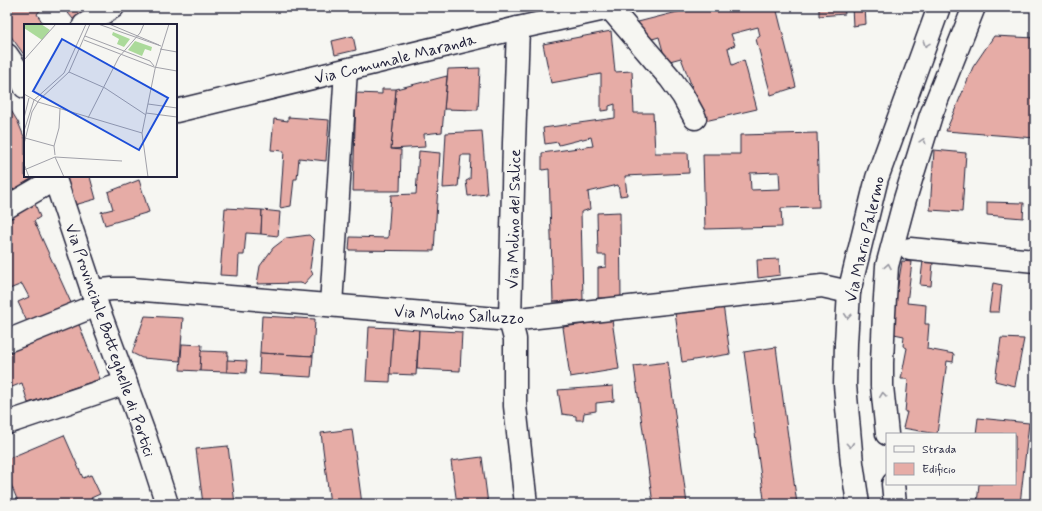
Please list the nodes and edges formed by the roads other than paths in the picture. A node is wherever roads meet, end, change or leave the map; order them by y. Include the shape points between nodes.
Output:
1 (113, 7) edge
2 (612, 7) edge
3 (939, 7) edge
4 (974, 7) edge
5 (86, 24) edge
6 (518, 28) junction
7 (346, 70) junction
8 (177, 111) edge
9 (694, 118) dead end
10 (55, 177) edge
11 (7, 207) edge
12 (910, 249) dead end
13 (1035, 261) edge
14 (849, 292) junction
15 (94, 298) junction
16 (331, 305) junction
17 (510, 320) junction
18 (7, 341) edge
19 (126, 383) junction
20 (7, 423) edge
21 (888, 433) edge
22 (893, 485) edge
23 (167, 504) edge
24 (526, 504) edge
25 (858, 504) edge
26 (895, 504) edge

1 - 5 street
2 - 6 street, Via Comunale Maranda
2 - 9 street via 670,78
3 -> 14 street, Via Mario Palermo via 877,178
21 -> 4 street, Via Mario Palermo via 882,386 887,266 904,199 931,115
6 - 7 street, Via Comunale Maranda
6 - 17 street, Via Molino del Salice
7 - 8 street, Via Comunale Maranda
7 - 16 street
10 - 11 street
10 - 15 street, Via Provinciale Botteghelle di Portici
12 - 13 street
14 - 17 street, Via Molino Salluzzo via 822,286
14 -> 25 street, Via Mario Palermo via 845,385
15 - 16 street, Via Molino Salluzzo via 112,288
15 - 18 street, Via Molino Salluzzo
15 - 19 street, Via Provinciale Botteghelle di Portici
16 - 17 street, Via Molino Salluzzo
17 - 24 street, Via Molino del Salice via 515,339 515,406
19 - 20 street
19 - 23 street, Via Provinciale Botteghelle di Portici
22 - 26 street

